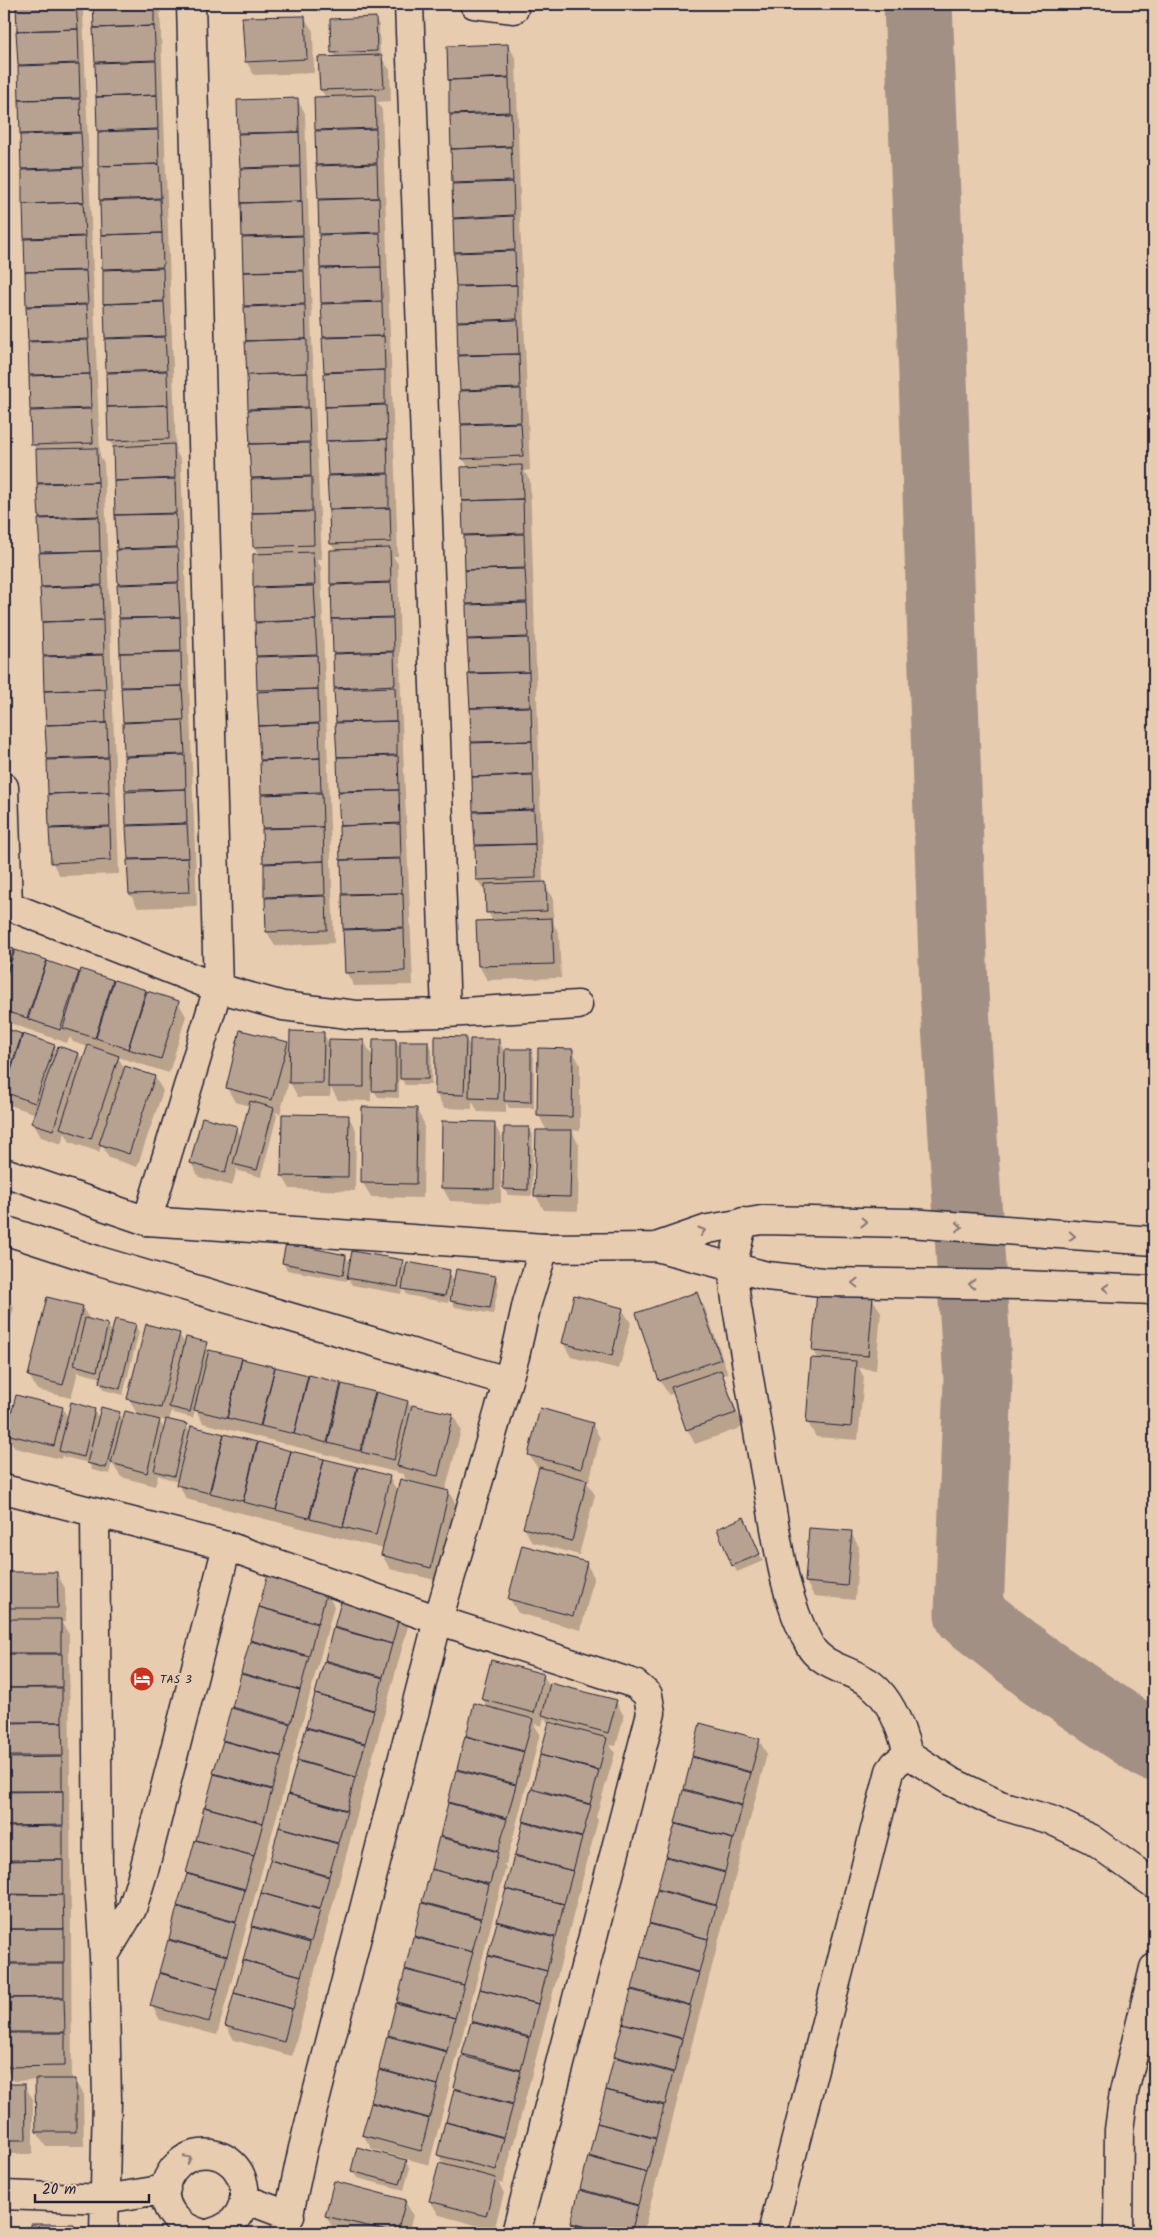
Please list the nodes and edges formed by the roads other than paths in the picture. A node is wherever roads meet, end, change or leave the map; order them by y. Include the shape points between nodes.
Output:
1 (191, 4) edge
2 (409, 4) edge
3 (474, 4) edge
4 (514, 9) dead end
5 (4, 787) edge
6 (6, 905) edge
7 (218, 988) junction
8 (578, 1005) dead end
9 (446, 1013) junction
10 (4, 1172) edge
11 (147, 1221) junction
12 (743, 1222) junction
13 (4, 1230) edge
14 (1154, 1241) edge
15 (656, 1247) junction
16 (544, 1248) junction
17 (732, 1266) junction
18 (1154, 1290) edge
19 (511, 1369) junction
20 (4, 1489) edge
21 (95, 1514) junction
22 (227, 1546) junction
23 (438, 1620) junction
24 (907, 1748) junction
25 (1154, 1884) edge
26 (104, 1956) junction
27 (1154, 1968) edge
28 (166, 2188) junction
29 (4, 2195) edge
30 (105, 2199) junction
31 (245, 2199) junction
32 (287, 2225) edge
33 (104, 2233) edge
34 (200, 2233) edge
35 (211, 2233) edge
36 (516, 2233) edge
37 (772, 2233) edge
38 (1118, 2233) edge

1 - 7 street
2 - 9 street
3 - 4 street
5 - 6 street
6 - 7 street
7 - 9 street via 283,1006 356,1015
7 - 11 street
8 - 9 street
10 - 11 street
11 - 16 street
12 -> 14 street via 910,1223
15 -> 12 street via 708,1229
12 - 17 street
13 - 19 street via 106,1263
15 - 16 street
15 - 17 street
16 - 19 street
18 -> 17 street via 823,1282 767,1276
17 - 24 street via 771,1509 796,1619 810,1646 821,1658 871,1684 892,1710
19 - 23 street
20 - 21 street
21 - 22 street
21 - 26 street via 98,1869
22 - 23 street
22 - 26 street via 144,1870 132,1910
23 - 32 street via 303,2148
23 - 36 street via 636,1684 648,1695 650,1704 651,1713
24 - 25 street via 950,1781 1000,1805 1051,1820 1091,1839
24 - 37 street via 890,1771
26 - 30 street
27 - 38 street via 1120,2121
28 - 30 street
28 -> 31 street via 168,2178 181,2162 190,2156 210,2154 237,2169 242,2178
28 - 34 street via 168,2209 174,2218 182,2226
29 - 30 street
30 - 33 street
31 - 32 street
31 - 35 street via 237,2218 230,2225

